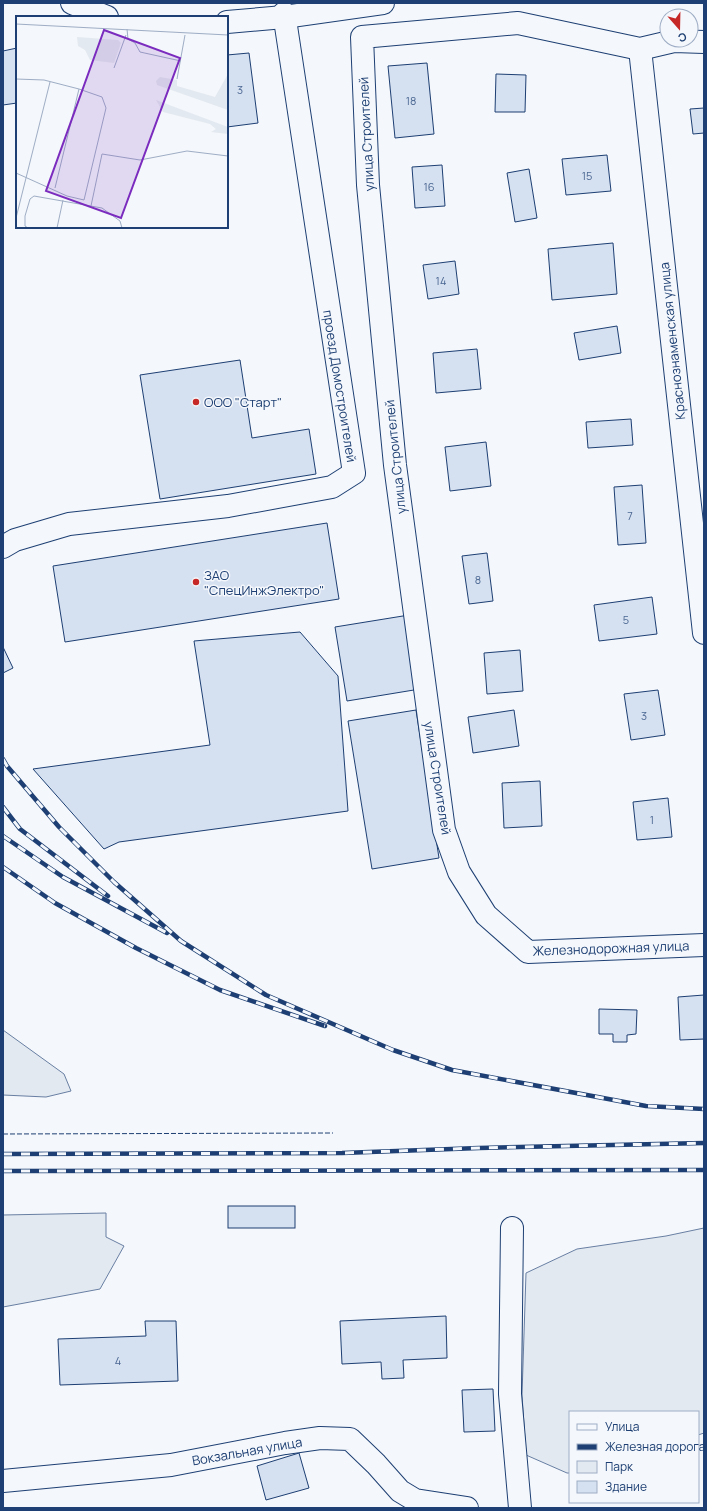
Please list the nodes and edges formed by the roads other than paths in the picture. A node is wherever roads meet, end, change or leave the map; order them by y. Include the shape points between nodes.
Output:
1 (72, 3) edge
2 (383, 3) edge
3 (284, 15) junction
4 (104, 16) edge
5 (228, 22) edge
6 (704, 42) edge
7 (640, 49) junction
8 (3, 546) edge
9 (704, 633) edge
10 (459, 872) joint
11 (704, 944) edge
12 (512, 1228) dead end
13 (3, 1481) edge
14 (466, 1508) edge
15 (520, 1508) edge

1 - 4 street
2 - 3 street
3 - 5 street
3 - 8 street, проезд Домостроителей via 354,473 332,487 236,504 69,524
6 - 7 street via 674,41
7 - 9 street, Краснознаменская улица
7 - 10 street, улица Строителей via 518,23 362,37 368,185 395,465 444,830
10 - 11 street, Железнодорожная улица via 486,915 528,952
12 - 15 street via 510,1394
13 - 14 street, Вокзальная улица via 171,1465 320,1438 350,1439 400,1491 415,1500

